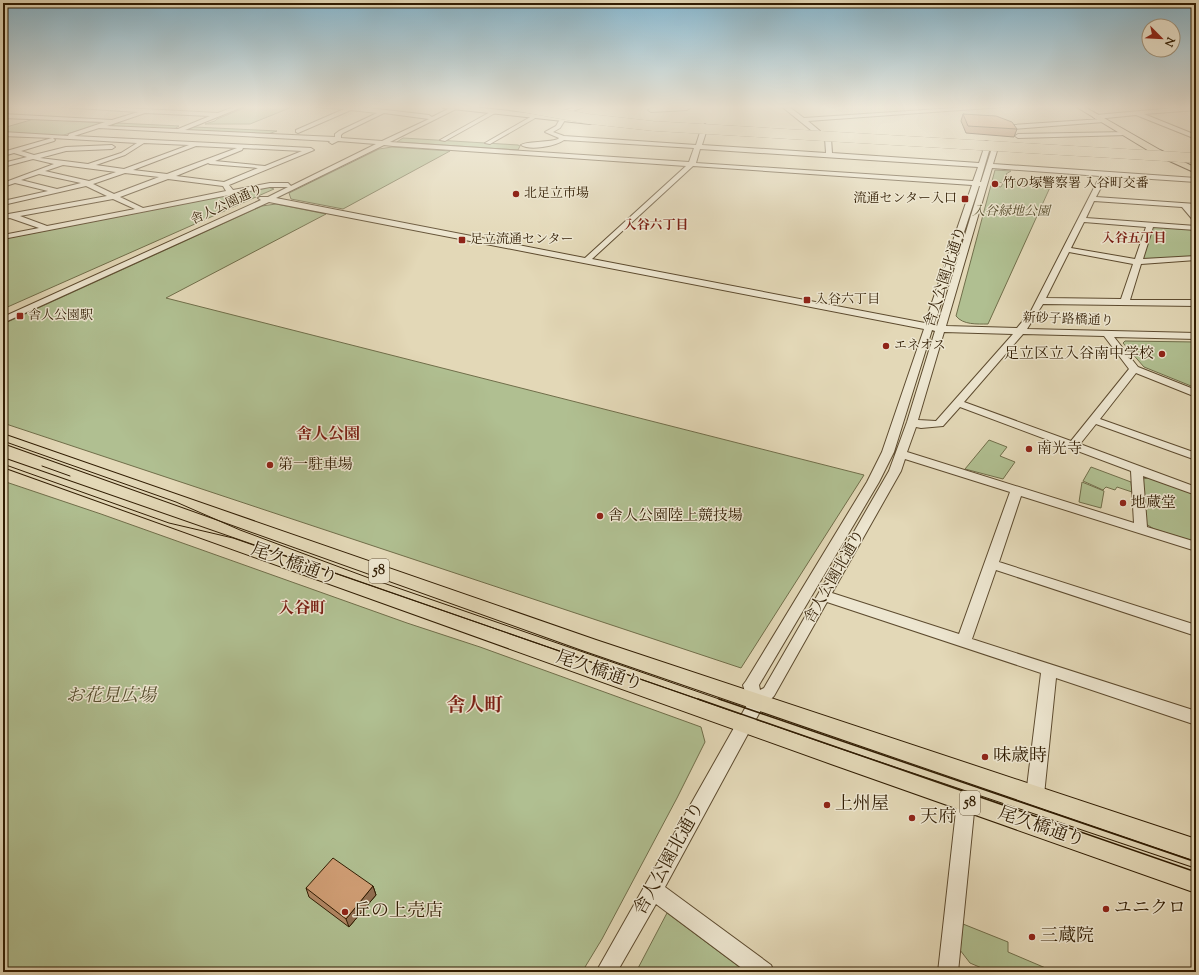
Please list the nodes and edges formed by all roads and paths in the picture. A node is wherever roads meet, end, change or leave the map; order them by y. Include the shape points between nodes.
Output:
1 (13, 152) edge
2 (17, 152) edge
3 (59, 152) edge
4 (126, 152) edge
5 (180, 152) edge
6 (234, 152) edge
7 (307, 152) edge
8 (361, 152) edge
9 (362, 152) edge
10 (512, 152) edge
11 (520, 152) joint
12 (697, 152) edge
13 (772, 152) edge
14 (829, 152) edge
15 (986, 152) edge
16 (1071, 152) edge
17 (1099, 152) edge
18 (1105, 152) edge
19 (1147, 152) edge
20 (1157, 152) junction
21 (3, 154) edge
22 (829, 155) junction
23 (34, 157) junction
24 (1196, 157) edge
25 (1169, 158) junction
26 (207, 162) junction
27 (63, 163) junction
28 (692, 164) junction
29 (3, 165) edge
30 (985, 165) junction
31 (89, 166) junction
32 (266, 168) junction
33 (125, 171) junction
34 (1196, 171) edge
35 (39, 172) junction
36 (1103, 173) junction
37 (167, 176) junction
38 (1196, 180) edge
39 (15, 181) junction
40 (980, 183) junction
41 (89, 184) junction
42 (225, 184) junction
43 (3, 185) edge
44 (288, 185) junction
45 (60, 191) junction
46 (230, 192) junction
47 (113, 197) junction
48 (266, 198) junction
49 (1092, 199) junction
50 (3, 203) edge
51 (1185, 206) junction
52 (1196, 206) edge
53 (142, 210) junction
54 (5, 216) edge
55 (1196, 218) edge
56 (1081, 220) junction
57 (1150, 225) junction
58 (1196, 228) edge
59 (46, 229) junction
60 (3, 237) edge
61 (1066, 249) junction
62 (1195, 259) edge
63 (586, 261) junction
64 (1137, 262) junction
65 (1040, 301) junction
66 (1125, 302) junction
67 (1196, 303) edge
68 (3, 315) edge
69 (3, 320) edge
70 (935, 328) junction
71 (1020, 331) junction
72 (1107, 334) junction
73 (1196, 336) edge
74 (1134, 369) junction
75 (1196, 394) edge
76 (958, 403) junction
77 (1094, 420) junction
78 (912, 422) junction
79 (3, 438) edge
80 (1073, 446) junction
81 (902, 454) junction
82 (1196, 457) edge
83 (3, 462) edge
84 (1137, 470) junction
85 (1017, 490) junction
86 (1196, 491) edge
87 (1141, 529) junction
88 (1196, 547) edge
89 (991, 564) junction
90 (825, 596) junction
91 (1196, 631) edge
92 (964, 642) junction
93 (1049, 670) junction
94 (756, 702) junction
95 (1196, 718) edge
96 (745, 723) junction
97 (1035, 795) junction
98 (966, 802) junction
99 (1196, 850) edge
100 (1196, 881) edge
101 (653, 890) junction
102 (951, 971) edge
103 (606, 972) edge
104 (764, 972) edge

1 - 21 street
2 - 23 street
3 - 23 street
4 - 31 street
5 - 33 street
6 - 26 street
7 - 32 street
8 - 44 street, 舎人公園通り
9 - 48 street, 舎人公園通り
10 - 11 street
11 - 28 street
12 - 28 street
13 - 22 street
14 - 22 street
15 - 30 street, 舎人公園北通り
16 - 25 main road
17 - 24 highway, bridge
18 - 24 highway, bridge
19 - 20 main road
20 - 24 main road
20 - 25 main road
22 - 30 street
23 - 27 street
23 - 29 street
24 - 25 main road
25 - 34 main road
26 - 32 street
26 - 37 street
27 - 31 street
27 - 35 street
28 - 40 street
28 - 63 street
30 - 36 street
30 - 40 street, 舎人公園北通り
31 - 33 street
32 - 42 street
33 - 37 street
33 - 41 street
35 - 39 street
35 - 41 street
36 - 38 street
36 - 49 street
37 - 42 street
37 - 47 street
39 - 43 street
39 - 45 street
40 - 70 street, 舎人公園北通り
41 - 45 street
41 - 47 street
42 - 46 street
44 - 46 street via 275,184
44 - 48 street, 舎人公園通り
45 - 50 street
46 - 53 street
47 - 53 street
47 - 54 street
48 - 63 street, 新砂子路橋通り
48 - 68 street, 舎人公園通り
48 - 69 street, 舎人公園通り
49 - 51 street
49 - 56 street
51 - 52 street
51 - 55 street
53 - 59 street
54 - 59 street
56 - 57 street
56 - 61 street
57 - 58 street
57 - 64 street
59 - 60 street
61 - 64 street
61 - 65 street
62 - 64 street
63 - 70 street, 新砂子路橋通り
64 - 66 street
65 - 66 street
65 - 71 street
66 - 67 street
70 - 71 street, 新砂子路橋通り
70 - 78 street, 舎人公園北通り
70 - 94 street, 舎人公園北通り via 882,466 751,685
71 - 72 street, 新砂子路橋通り
71 - 76 street
72 - 73 street, 新砂子路橋通り
72 - 74 street
74 - 75 street
74 - 77 street
76 - 78 street via 939,424 922,425
76 - 80 street
77 - 80 street
77 - 82 street
78 - 81 street, 舎人公園北通り
79 - 94 main road, 尾久橋通り / 58
80 - 84 street
81 - 85 street
81 - 90 street, 舎人公園北通り via 885,490
83 - 96 main road, 尾久橋通り / 58
84 - 86 street
84 - 87 street
85 - 87 street
85 - 89 street
87 - 88 street
89 - 91 street
89 - 92 street
90 - 92 street
90 - 94 street, 舎人公園北通り via 769,692
92 - 93 street
93 - 95 street
93 - 97 street
94 - 96 street, 舎人公園北通り
94 - 97 main road, 尾久橋通り / 58
96 - 98 main road, 尾久橋通り / 58
96 - 101 street, 舎人公園北通り
97 - 99 main road, 尾久橋通り / 58
98 - 100 main road, 尾久橋通り / 58
98 - 102 street
101 - 103 street, 舎人公園北通り
101 - 104 street

